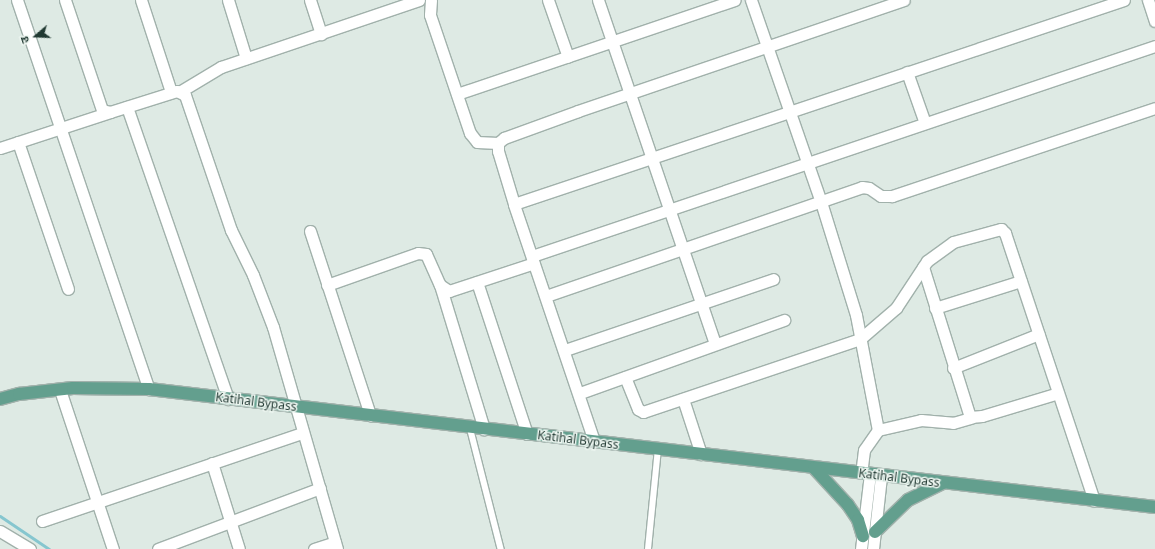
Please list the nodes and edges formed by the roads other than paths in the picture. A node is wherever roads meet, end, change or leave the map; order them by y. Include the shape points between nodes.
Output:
1 (17, 0) edge
2 (65, 0) edge
3 (141, 0) edge
4 (228, 0) edge
5 (310, 0) edge
6 (419, 0) edge
7 (431, 0) edge
8 (548, 0) edge
9 (598, 0) edge
10 (735, 0) edge
11 (751, 0) edge
12 (904, 0) edge
13 (1124, 0) edge
14 (1148, 0) edge
15 (882, 4) edge
16 (1155, 21) edge
17 (321, 34) junction
18 (612, 42) junction
19 (767, 45) junction
20 (1155, 46) edge
21 (568, 57) junction
22 (246, 58) junction
23 (907, 72) junction
24 (176, 92) junction
25 (629, 93) junction
26 (457, 94) junction
27 (127, 107) junction
28 (1155, 108) edge
29 (790, 111) junction
30 (110, 112) junction
31 (924, 123) junction
32 (60, 129) junction
33 (18, 142) junction
34 (498, 143) junction
35 (1, 145) edge
36 (652, 159) junction
37 (807, 162) junction
38 (821, 202) junction
39 (514, 204) junction
40 (670, 210) junction
41 (310, 231) dead end
42 (684, 248) junction
43 (533, 260) junction
44 (922, 267) junction
45 (773, 279) dead end
46 (1021, 280) junction
47 (477, 282) junction
48 (327, 285) junction
49 (440, 285) junction
50 (68, 289) dead end
51 (546, 296) junction
52 (702, 303) junction
53 (935, 308) junction
54 (784, 320) dead end
55 (1039, 334) junction
56 (860, 339) junction
57 (715, 344) junction
58 (565, 350) junction
59 (953, 368) junction
60 (625, 377) junction
61 (149, 389) junction
62 (60, 390) junction
63 (580, 393) junction
64 (1058, 393) junction
65 (0, 399) edge
66 (228, 399) junction
67 (683, 400) junction
68 (296, 407) junction
69 (370, 415) junction
70 (971, 418) junction
71 (470, 427) junction
72 (484, 429) junction
73 (878, 430) junction
74 (302, 434) junction
75 (527, 434) junction
76 (594, 441) junction
77 (658, 449) junction
78 (701, 454) junction
79 (212, 463) junction
80 (814, 468) junction
81 (871, 474) junction
82 (943, 483) junction
83 (320, 488) junction
84 (1094, 501) junction
85 (97, 502) junction
86 (1155, 507) edge
87 (230, 520) junction
88 (42, 521) dead end
89 (0, 531) edge
90 (875, 532) junction
91 (863, 536) junction
92 (336, 545) edge
93 (30, 549) edge
94 (113, 549) edge
95 (158, 549) edge
96 (239, 549) edge
97 (314, 549) edge
98 (501, 549) edge
99 (648, 549) edge
100 (861, 549) edge
101 (873, 549) edge

1 - 32 street
2 - 30 street via 98,103 102,110
3 - 24 street
4 - 22 street
5 - 17 street
6 - 17 street
7 - 26 street via 430,14
8 - 21 street
9 - 18 street
10 - 18 street
11 - 19 street
12 - 15 street
13 - 23 street
14 - 16 street
15 - 19 street
17 - 22 street
18 - 21 street
18 - 25 street
19 - 25 street
19 - 29 street
20 - 31 street
21 - 26 street
22 - 24 street via 211,71
23 - 29 street
23 - 31 street
24 - 27 street
24 - 68 street via 192,112 231,230 253,275 268,315
25 - 34 street via 504,138
25 - 36 street
26 - 34 street via 474,139 480,143
27 - 30 street
27 - 66 street
28 - 38 street via 892,196 881,196 866,187
29 - 36 street
29 - 37 street
30 - 32 street
31 - 37 street
32 - 33 street
32 - 61 street
33 - 35 street
33 - 50 street
34 - 39 street via 498,151
36 - 39 street
36 - 40 street
37 - 38 street
37 - 40 street
38 - 42 street
38 - 56 street via 856,315
39 - 43 street
40 - 42 street
40 - 43 street
41 - 48 street
42 - 51 street
42 - 52 street
43 - 47 street
43 - 51 street
44 - 46 street via 954,242 998,228 1005,233
44 - 53 street
44 - 56 street via 896,308
45 - 52 street
46 - 53 street
46 - 55 street
47 - 49 street via 449,291
47 - 75 street
48 - 49 street via 421,252 428,256
48 - 69 street
49 - 72 street
51 - 58 street
52 - 57 street
52 - 58 street
53 - 59 street
54 - 57 street
55 - 59 street
55 - 64 street
56 - 67 street
56 - 73 street
57 - 60 street
58 - 63 street
59 - 70 street
60 - 63 street
60 - 67 street via 640,412
61 - 62 main road, Katihal Bypass
61 - 66 main road, Katihal Bypass
62 - 65 main road, Katihal Bypass
62 - 85 street
63 - 76 street
64 - 70 street
64 - 84 street
66 - 68 main road, Katihal Bypass
67 - 78 street
68 - 69 main road, Katihal Bypass
68 - 74 street
69 - 71 main road, Katihal Bypass
70 - 73 street via 953,423 921,420
71 - 72 main road, Katihal Bypass
71 - 98 lane
72 - 75 main road, Katihal Bypass
73 - 81 street via 864,450
74 - 79 street
74 - 83 street
75 - 76 main road, Katihal Bypass
76 - 77 main road, Katihal Bypass
77 - 78 main road, Katihal Bypass
77 - 99 lane
78 - 80 main road, Katihal Bypass
79 - 85 street
79 - 87 street
80 - 81 main road, Katihal Bypass
80 - 91 main road via 848,505 858,520
81 - 82 main road, Katihal Bypass
81 - 90 street
81 - 91 street
82 - 84 main road, Katihal Bypass
82 - 90 main road via 908,500
83 - 87 street
83 - 92 street
84 - 86 main road, Katihal Bypass
85 - 88 street
85 - 94 street
87 - 95 street
87 - 96 street
89 - 93 street
90 - 101 street
91 - 100 street
92 - 97 street

